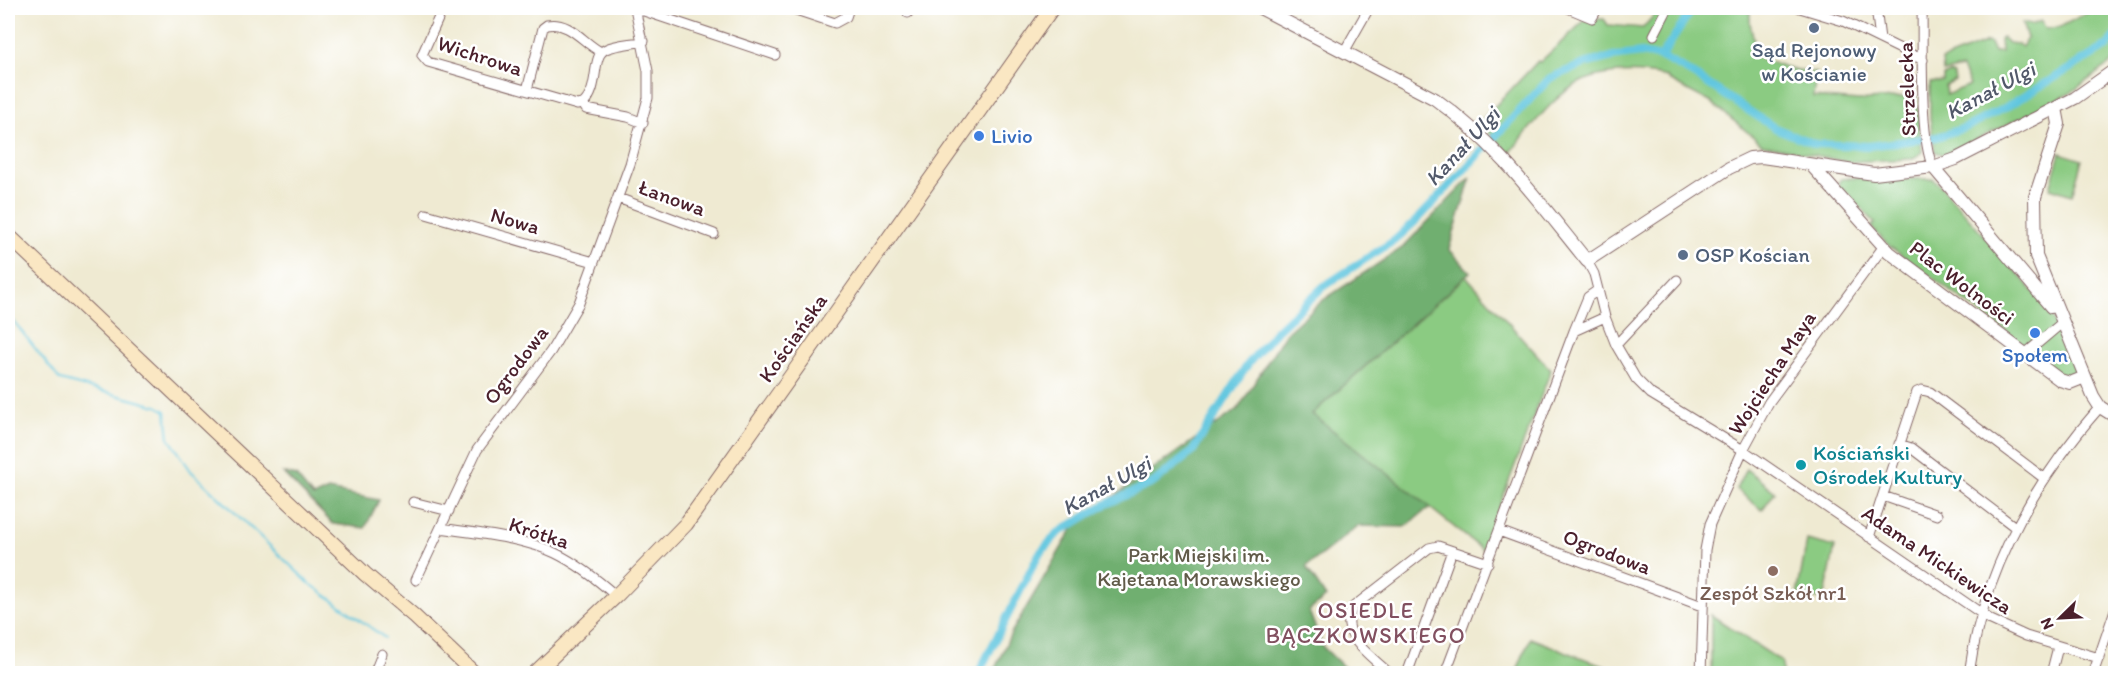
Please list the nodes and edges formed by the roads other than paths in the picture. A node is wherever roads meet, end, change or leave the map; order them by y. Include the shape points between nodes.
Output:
1 (443, 8) edge
2 (790, 8) edge
3 (849, 8) edge
4 (1052, 8) edge
5 (1260, 8) edge
6 (1369, 8) edge
7 (1569, 8) edge
8 (1598, 8) edge
9 (1668, 8) edge
10 (1800, 8) edge
11 (1876, 8) edge
12 (1922, 8) edge
13 (636, 9) edge
14 (1821, 11) edge
15 (1654, 35) dead end
16 (1880, 39) junction
17 (644, 41) junction
18 (601, 52) junction
19 (1344, 52) junction
20 (775, 55) dead end
21 (1923, 60) junction
22 (2115, 69) edge
23 (527, 90) junction
24 (583, 104) junction
25 (2056, 108) junction
26 (643, 123) junction
27 (1811, 165) junction
28 (1933, 167) junction
29 (1851, 171) junction
30 (1832, 186) junction
31 (618, 198) junction
32 (426, 214) dead end
33 (714, 234) dead end
34 (8, 235) edge
35 (1884, 246) junction
36 (1587, 261) junction
37 (594, 262) junction
38 (2037, 264) junction
39 (2022, 272) junction
40 (1677, 280) dead end
41 (1598, 290) junction
42 (1605, 317) junction
43 (2063, 322) junction
44 (1574, 331) junction
45 (1616, 345) junction
46 (2025, 354) junction
47 (2085, 377) junction
48 (2100, 407) junction
49 (2115, 417) edge
50 (1899, 444) junction
51 (1743, 450) junction
52 (2045, 479) junction
53 (1883, 496) junction
54 (413, 502) dead end
55 (449, 511) junction
56 (1936, 514) dead end
57 (2015, 527) junction
58 (441, 528) junction
59 (1499, 531) junction
60 (1869, 537) junction
61 (1452, 551) junction
62 (1488, 563) junction
63 (365, 574) junction
64 (416, 580) dead end
65 (616, 596) junction
66 (1702, 606) junction
67 (2115, 607) edge
68 (1979, 613) junction
69 (2058, 647) junction
70 (382, 654) dead end
71 (2099, 658) junction
72 (537, 672) edge
73 (374, 674) edge
74 (464, 674) edge
75 (475, 674) edge
76 (1390, 674) edge
77 (1407, 674) edge
78 (1445, 674) edge
79 (1701, 674) edge
80 (1969, 674) edge
81 (2051, 674) edge
82 (2093, 674) edge

1 - 23 street, Wichrowa via 422,55 428,62
2 - 3 street via 827,22 841,21
4 - 65 main road, Kościańska via 710,493 674,537
5 - 19 street
6 - 19 street
7 - 8 street via 1592,18
9 - 15 street
10 - 14 street
11 - 16 street
12 - 21 street, Strzelecka
13 - 17 street, Ogrodowa
13 - 20 street
14 - 16 street
16 - 21 street
17 - 18 street
17 - 26 street, Ogrodowa via 648,98
18 - 23 street, Wichrowa via 576,32 547,25
18 - 24 street via 594,90
19 - 36 street via 1435,99 1477,132
21 - 28 street, Strzelecka via 1928,150
22 - 25 street
23 - 24 street, Wichrowa
24 - 26 street, Wichrowa via 586,109
25 - 28 street
25 - 38 street via 2059,124 2035,197
26 - 31 street, Ogrodowa
27 - 29 street
27 - 30 street, Plac Wolności
27 - 36 street via 1762,157 1741,162
28 - 29 street via 1908,172
28 - 39 street, Plac Wolności
29 - 30 street via 1841,175
30 - 35 street, Plac Wolności
31 - 33 street, Łanowa
31 - 37 street, Ogrodowa
32 - 37 street, Nowa
34 - 63 main road
35 - 46 street, Plac Wolności
35 - 51 street, Wojciecha Maya via 1769,402
36 - 41 street, Adama Mickiewicza
37 - 55 street, Ogrodowa via 567,327 477,450
38 - 39 street
38 - 43 street, Plac Wolności
39 - 43 street, Plac Wolności
40 - 45 street
41 - 42 street, Adama Mickiewicza
41 - 44 street via 1588,297
42 - 44 street
42 - 45 street, Adama Mickiewicza
43 - 46 street
43 - 47 street, Plac Wolności
44 - 59 street
45 - 51 street, Adama Mickiewicza via 1636,379 1651,394
46 - 47 street, Plac Wolności via 2065,383
47 - 48 street, Plac Wolności
48 - 49 street
48 - 52 street
50 - 52 street via 1917,392 1922,390 1930,392
50 - 53 street
50 - 57 street via 1911,448
51 - 60 street, Adama Mickiewicza
51 - 66 street, Wojciecha Maya via 1706,536
52 - 57 street
53 - 56 street
53 - 60 street
54 - 55 street
55 - 58 street, Ogrodowa
57 - 68 street
58 - 64 street, Ogrodowa
58 - 65 street, Krótka via 554,552 594,576
59 - 62 street
59 - 66 street, Ogrodowa
60 - 68 street, Adama Mickiewicza
61 - 62 street
61 - 76 street via 1438,546 1429,549 1348,615 1353,638
61 - 77 street
62 - 78 street
63 - 74 main road via 418,632
63 - 75 main road
65 - 72 main road, Kościańska
66 - 79 street, Wojciecha Maya
67 - 71 street
68 - 69 street, Adama Mickiewicza via 2006,628
68 - 80 street
69 - 71 street, Adama Mickiewicza
69 - 81 street
70 - 73 street
71 - 82 street

